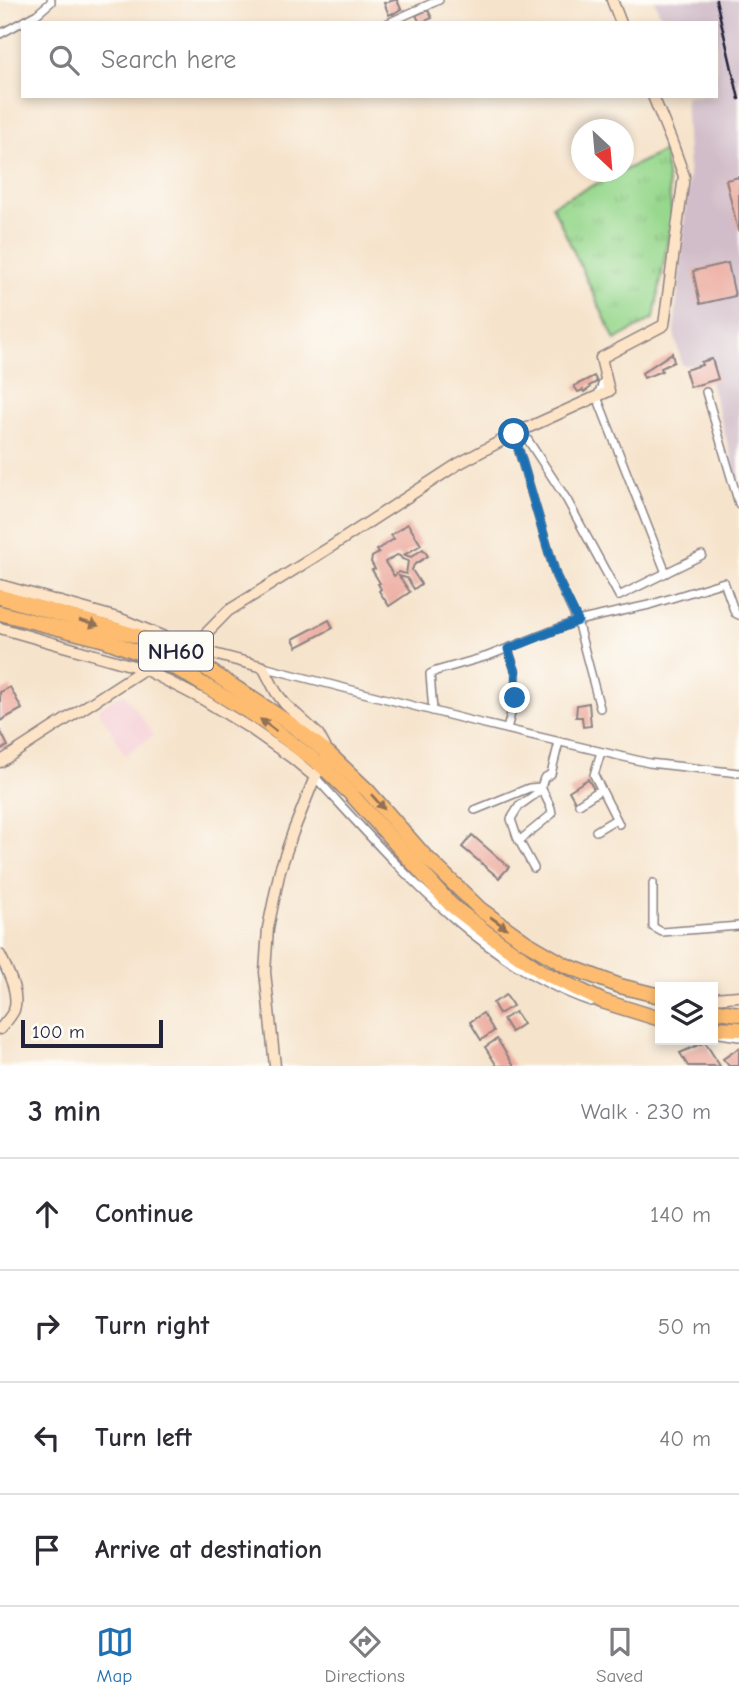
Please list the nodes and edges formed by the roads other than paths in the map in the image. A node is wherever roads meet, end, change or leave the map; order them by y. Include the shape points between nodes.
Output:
1 (51, 0) edge
2 (439, 0) edge
3 (612, 0) edge
4 (24, 21) edge
5 (392, 21) edge
6 (620, 21) edge
7 (21, 23) edge
8 (0, 34) edge
9 (654, 98) edge
10 (706, 392) dead end
11 (598, 397) junction
12 (518, 432) junction
13 (739, 504) edge
14 (702, 555) dead end
15 (666, 573) junction
16 (0, 585) edge
17 (0, 597) edge
18 (0, 613) edge
19 (739, 615) edge
20 (578, 621) junction
21 (0, 628) edge
22 (508, 649) junction
23 (188, 651) junction
24 (263, 667) junction
25 (144, 669) junction
26 (600, 708) dead end
27 (433, 711) junction
28 (507, 729) junction
29 (559, 742) junction
30 (601, 752) junction
31 (0, 762) edge
32 (322, 766) junction
33 (739, 773) edge
34 (541, 788) junction
35 (600, 790) junction
36 (579, 804) dead end
37 (475, 810) dead end
38 (596, 831) dead end
39 (519, 841) junction
40 (534, 868) dead end
41 (653, 883) dead end
42 (739, 926) edge
43 (0, 955) edge
44 (655, 995) edge
45 (739, 996) edge
46 (718, 998) edge
47 (718, 1011) edge
48 (739, 1014) edge
49 (655, 1019) edge
50 (0, 1028) edge
51 (739, 1029) edge
52 (718, 1031) edge
53 (718, 1032) edge
54 (739, 1037) edge
55 (275, 1066) edge

1 - 4 street
2 - 5 street
3 - 6 street
7 - 8 street
9 - 11 street via 684,176 664,325 601,358 609,391
10 - 13 street
11 - 12 street
11 - 15 street
12 - 15 street via 567,500 619,596
12 - 20 street via 556,576
12 - 23 street via 458,464 228,611
14 - 15 street
16 - 23 street via 121,618
17 -> 23 highway, NH60
32 -> 18 highway, NH60 via 257,717 170,666 104,640
19 - 20 street via 724,582
20 - 22 street
20 - 26 street
21 - 25 street
22 - 27 street via 430,674
22 - 28 street via 516,673
23 - 24 street
23 - 32 highway, NH60 via 289,723
24 - 27 street
24 - 32 street via 285,704 318,734
25 - 31 street
25 - 32 street via 204,700 292,758
27 - 28 street
28 - 29 street
29 - 30 street
29 - 34 street via 551,774
30 - 33 street via 649,763
30 - 35 street via 594,775
32 -> 44 highway, NH60 via 368,790 423,854 481,910 524,941 565,965
32 - 49 highway, NH60 via 451,905 487,933 542,972 602,1001
32 - 55 street via 280,870 268,928 265,972
34 - 37 street via 529,788
34 - 39 street via 512,817
34 - 39 street via 552,814
35 - 36 street
35 - 38 street via 617,822
39 - 40 street
41 - 42 street via 653,927 662,932
43 - 50 street via 16,1002
45 - 46 street
47 - 48 highway
51 - 52 highway
53 - 54 street

